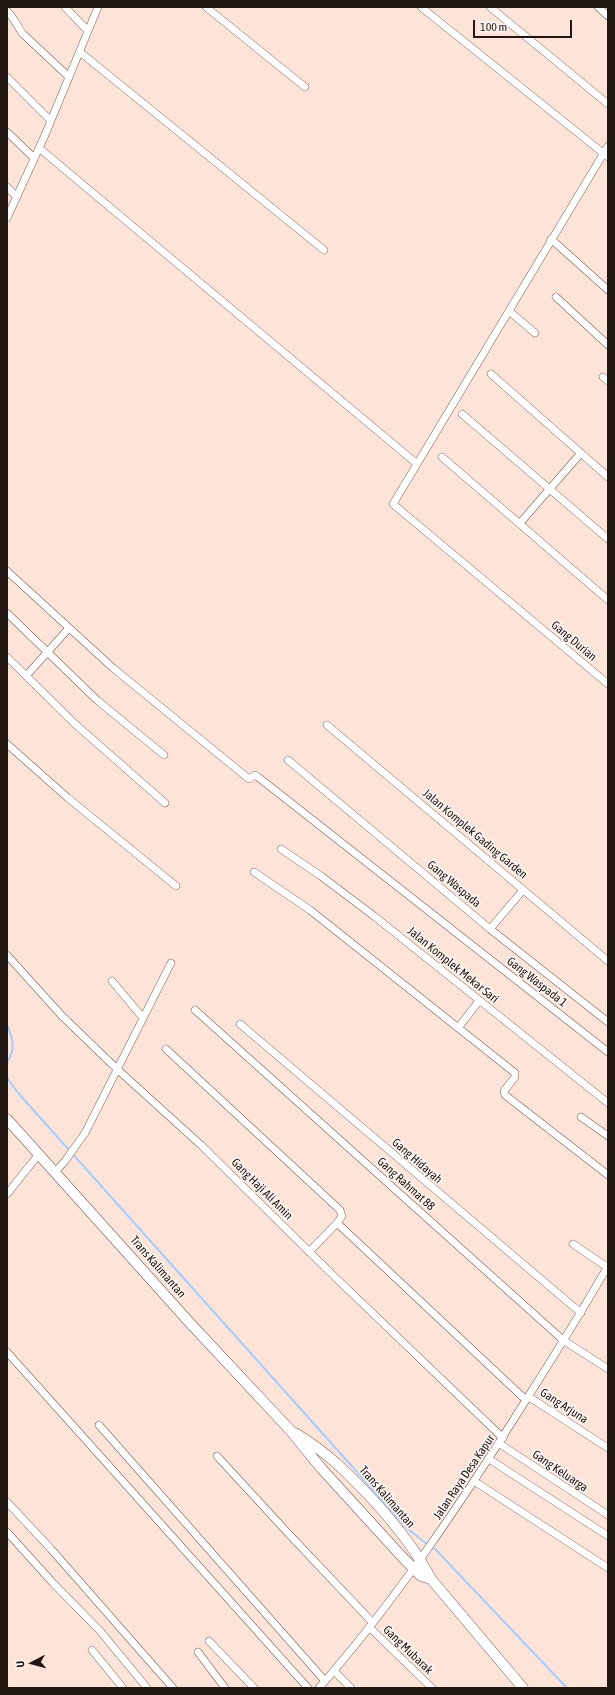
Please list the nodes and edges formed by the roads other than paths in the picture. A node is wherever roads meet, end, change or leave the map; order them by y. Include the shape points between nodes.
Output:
1 (65, 7) edge
2 (98, 7) edge
3 (206, 7) edge
4 (421, 7) edge
5 (490, 7) edge
6 (598, 7) edge
7 (7, 10) edge
8 (608, 16) edge
9 (88, 30) junction
10 (80, 52) junction
11 (69, 76) junction
12 (7, 77) edge
13 (305, 87) dead end
14 (608, 104) edge
15 (50, 120) junction
16 (7, 132) edge
17 (608, 146) edge
18 (39, 148) junction
19 (606, 155) edge
20 (34, 158) junction
21 (7, 187) edge
22 (17, 197) junction
23 (7, 218) edge
24 (551, 239) junction
25 (324, 250) dead end
26 (608, 290) edge
27 (556, 296) dead end
28 (508, 311) junction
29 (534, 333) dead end
30 (608, 344) edge
31 (491, 374) dead end
32 (462, 414) dead end
33 (581, 453) junction
34 (442, 457) dead end
35 (416, 462) junction
36 (608, 477) edge
37 (550, 488) junction
38 (520, 523) junction
39 (608, 539) edge
40 (7, 571) edge
41 (608, 600) edge
42 (7, 613) edge
43 (69, 628) junction
44 (48, 652) junction
45 (7, 657) edge
46 (26, 676) junction
47 (608, 684) edge
48 (327, 725) dead end
49 (7, 744) edge
50 (164, 755) dead end
51 (288, 760) dead end
52 (165, 803) dead end
53 (281, 849) dead end
54 (254, 872) dead end
55 (176, 886) dead end
56 (523, 890) junction
57 (490, 928) junction
58 (7, 955) edge
59 (608, 961) edge
60 (171, 963) dead end
61 (112, 981) dead end
62 (480, 1001) junction
63 (195, 1010) dead end
64 (143, 1018) junction
65 (608, 1022) edge
66 (240, 1024) dead end
67 (458, 1028) junction
68 (166, 1049) dead end
69 (608, 1052) edge
70 (117, 1069) junction
71 (608, 1103) edge
72 (581, 1117) dead end
73 (7, 1119) edge
74 (608, 1136) edge
75 (39, 1154) junction
76 (55, 1172) junction
77 (608, 1175) edge
78 (7, 1194) edge
79 (337, 1223) junction
80 (573, 1244) dead end
81 (310, 1252) junction
82 (608, 1267) edge
83 (581, 1313) junction
84 (563, 1340) junction
85 (7, 1352) edge
86 (608, 1369) edge
87 (527, 1398) junction
88 (99, 1425) dead end
89 (290, 1430) junction
90 (501, 1441) junction
91 (608, 1448) edge
92 (217, 1456) dead end
93 (489, 1459) junction
94 (474, 1481) junction
95 (7, 1502) edge
96 (608, 1515) edge
97 (7, 1532) edge
98 (608, 1536) edge
99 (421, 1559) junction
100 (608, 1568) edge
101 (410, 1573) junction
102 (432, 1579) junction
103 (371, 1625) junction
104 (210, 1641) dead end
105 (92, 1650) dead end
106 (198, 1652) dead end
107 (334, 1671) junction
108 (325, 1681) junction
109 (123, 1688) edge
110 (147, 1688) edge
111 (173, 1688) edge
112 (226, 1688) edge
113 (254, 1688) edge
114 (308, 1688) edge
115 (320, 1688) edge
116 (351, 1688) edge
117 (432, 1688) edge
118 (523, 1688) edge

1 - 9 street
2 - 9 street
3 - 13 street
4 - 19 street
5 - 14 street
6 - 8 street
7 - 11 street via 15,18 23,34
9 - 10 street
10 - 11 street
10 - 25 street
11 - 15 street
12 - 15 street
15 - 18 street
16 - 20 street
17 - 19 street
18 - 20 street
18 - 35 street
19 - 24 street
20 - 22 street
21 - 22 street
22 - 23 street
24 - 26 street
24 - 28 street
27 - 30 street
28 - 29 street
28 - 35 street
31 - 33 street
32 - 37 street
33 - 36 street
33 - 37 street
34 - 38 street
35 - 47 street, Gang Durian via 393,504
37 - 38 street
37 - 39 street
38 - 41 street
40 - 43 street
42 - 44 street
43 - 44 street
43 - 69 street, Gang Waspada 1 via 249,780 255,775 258,777
44 - 46 street
44 - 50 street via 98,700
45 - 46 street
46 - 52 street via 74,723
48 - 56 street, Jalan Komplek Gading Garden
49 - 55 street via 68,798
51 - 57 street, Gang Waspada
53 - 62 street, Jalan Komplek Mekar Sari via 374,916
54 - 67 street via 310,910
56 - 57 street
56 - 59 street, Jalan Komplek Gading Garden
57 - 65 street, Gang Waspada
58 - 70 street, Gang Haji Ali Amin via 62,1016
60 - 64 street
61 - 64 street
62 - 67 street
62 - 71 street, Jalan Komplek Mekar Sari
63 - 84 street, Gang Rahmat 88
64 - 70 street
66 - 83 street, Gang Hidayah
67 - 77 street via 515,1073 515,1077 504,1091 505,1095
68 - 79 street via 340,1210 342,1216
70 - 76 street via 85,1134
70 - 81 street, Gang Haji Ali Amin via 202,1146
72 - 74 street
73 - 75 highway, Trans Kalimantan
75 - 76 highway, Trans Kalimantan
75 - 78 street
76 - 89 highway, Trans Kalimantan
79 - 81 street
79 - 87 street, Gang Arjuna
80 - 82 street
81 - 90 street, Gang Haji Ali Amin
82 - 83 street, Jalan Raya Desa Kapur
83 - 84 street, Jalan Raya Desa Kapur
84 - 86 street, Gang Rahmat 88
84 - 87 street, Jalan Raya Desa Kapur
85 - 114 street
87 - 90 street, Jalan Raya Desa Kapur
87 - 91 street, Gang Arjuna
88 - 108 street
89 - 99 highway, Trans Kalimantan via 338,1462 394,1523
89 - 101 highway, Trans Kalimantan
90 - 93 street, Jalan Raya Desa Kapur
90 - 96 street, Gang Keluarga
92 - 103 street, Gang Mubarak
93 - 94 street, Jalan Raya Desa Kapur
93 - 98 street
94 - 99 street, Jalan Raya Desa Kapur
94 - 100 street
95 - 111 street
97 - 110 street via 100,1632
99 - 101 street, Jalan Raya Desa Kapur
99 - 102 highway, Trans Kalimantan
101 - 102 highway, Trans Kalimantan
101 - 103 street, Jalan Raya Desa Kapur
102 - 118 highway
103 - 107 street, Jalan Raya Desa Kapur
103 - 117 street, Gang Mubarak
104 - 113 street
105 - 109 street
106 - 112 street
107 - 108 street, Jalan Raya Desa Kapur
107 - 116 street
108 - 115 street, Jalan Raya Desa Kapur

